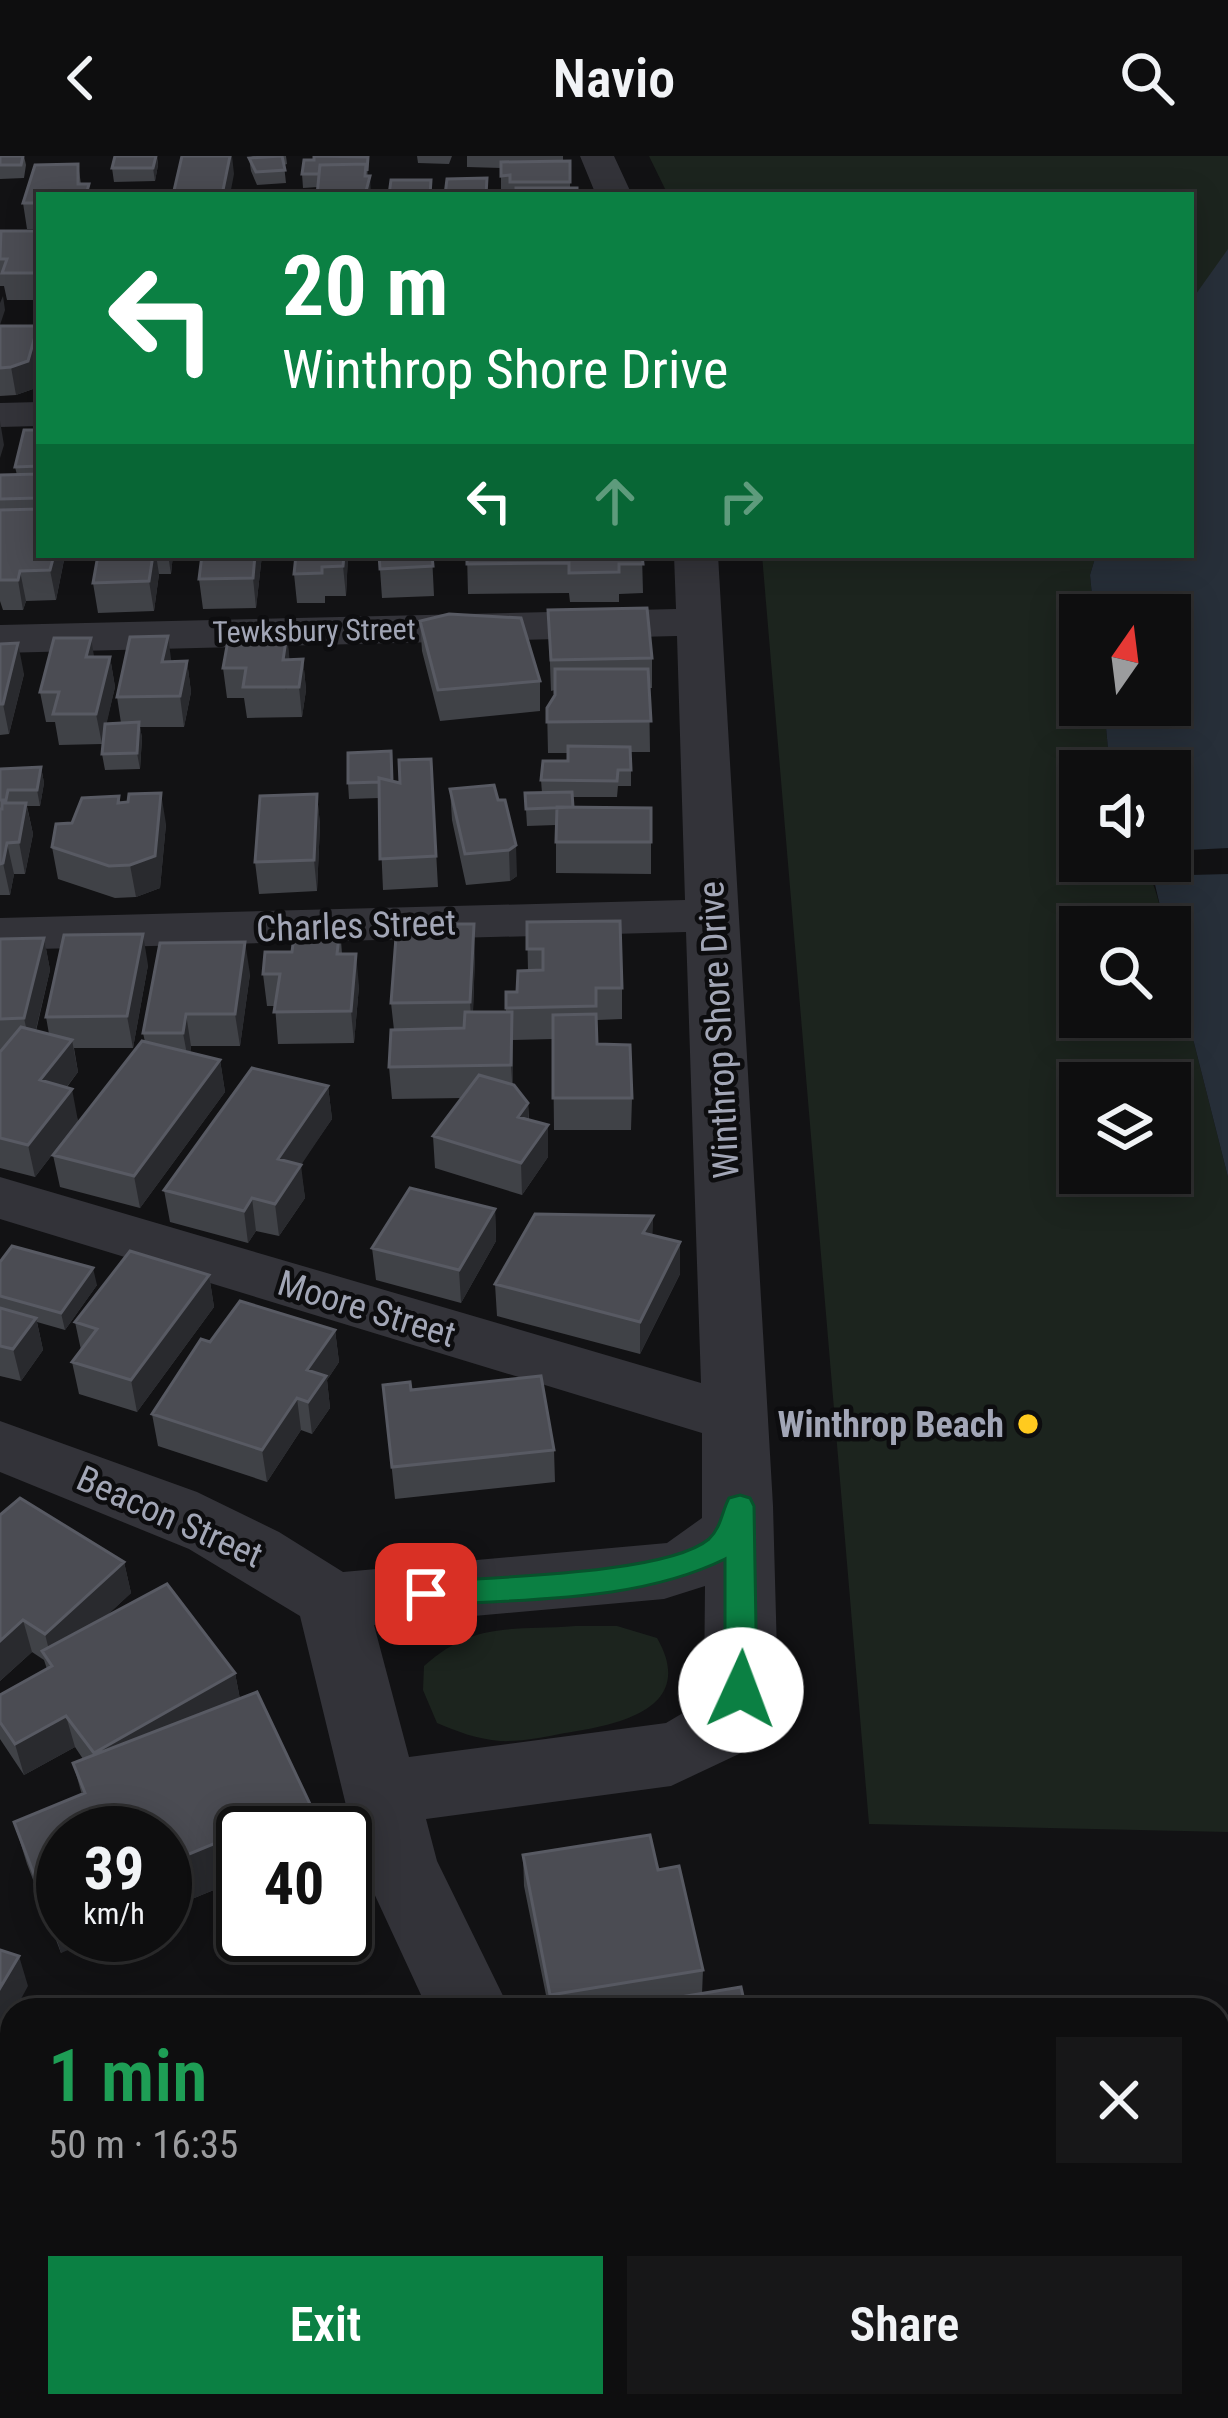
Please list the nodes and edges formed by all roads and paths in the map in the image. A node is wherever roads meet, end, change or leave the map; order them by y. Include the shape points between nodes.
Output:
1 (597, 156) edge
2 (613, 192) edge
3 (36, 414) edge
4 (0, 415) edge
5 (696, 558) edge
6 (700, 622) junction
7 (0, 639) edge
8 (713, 915) junction
9 (0, 934) edge
10 (0, 1198) edge
11 (735, 1418) junction
12 (0, 1446) edge
13 (740, 1506) junction
14 (332, 1601) junction
15 (381, 1793) junction
16 (463, 1998) edge

1 - 2 street
3 - 4 street
5 - 6 street, Winthrop Shore Drive
6 - 7 street, Tewksbury Street
6 - 8 street, Winthrop Shore Drive
8 - 9 street, Charles Street
8 - 11 street, Winthrop Shore Drive
10 - 11 street, Moore Street
11 - 13 street, Winthrop Shore Drive
12 - 14 street, Beacon Street via 200,1522
13 - 14 street via 719,1548 664,1570
13 - 15 street, Winthrop Shore Drive via 744,1672 736,1708 710,1737 671,1754
14 - 15 street
15 - 16 street via 410,1892

